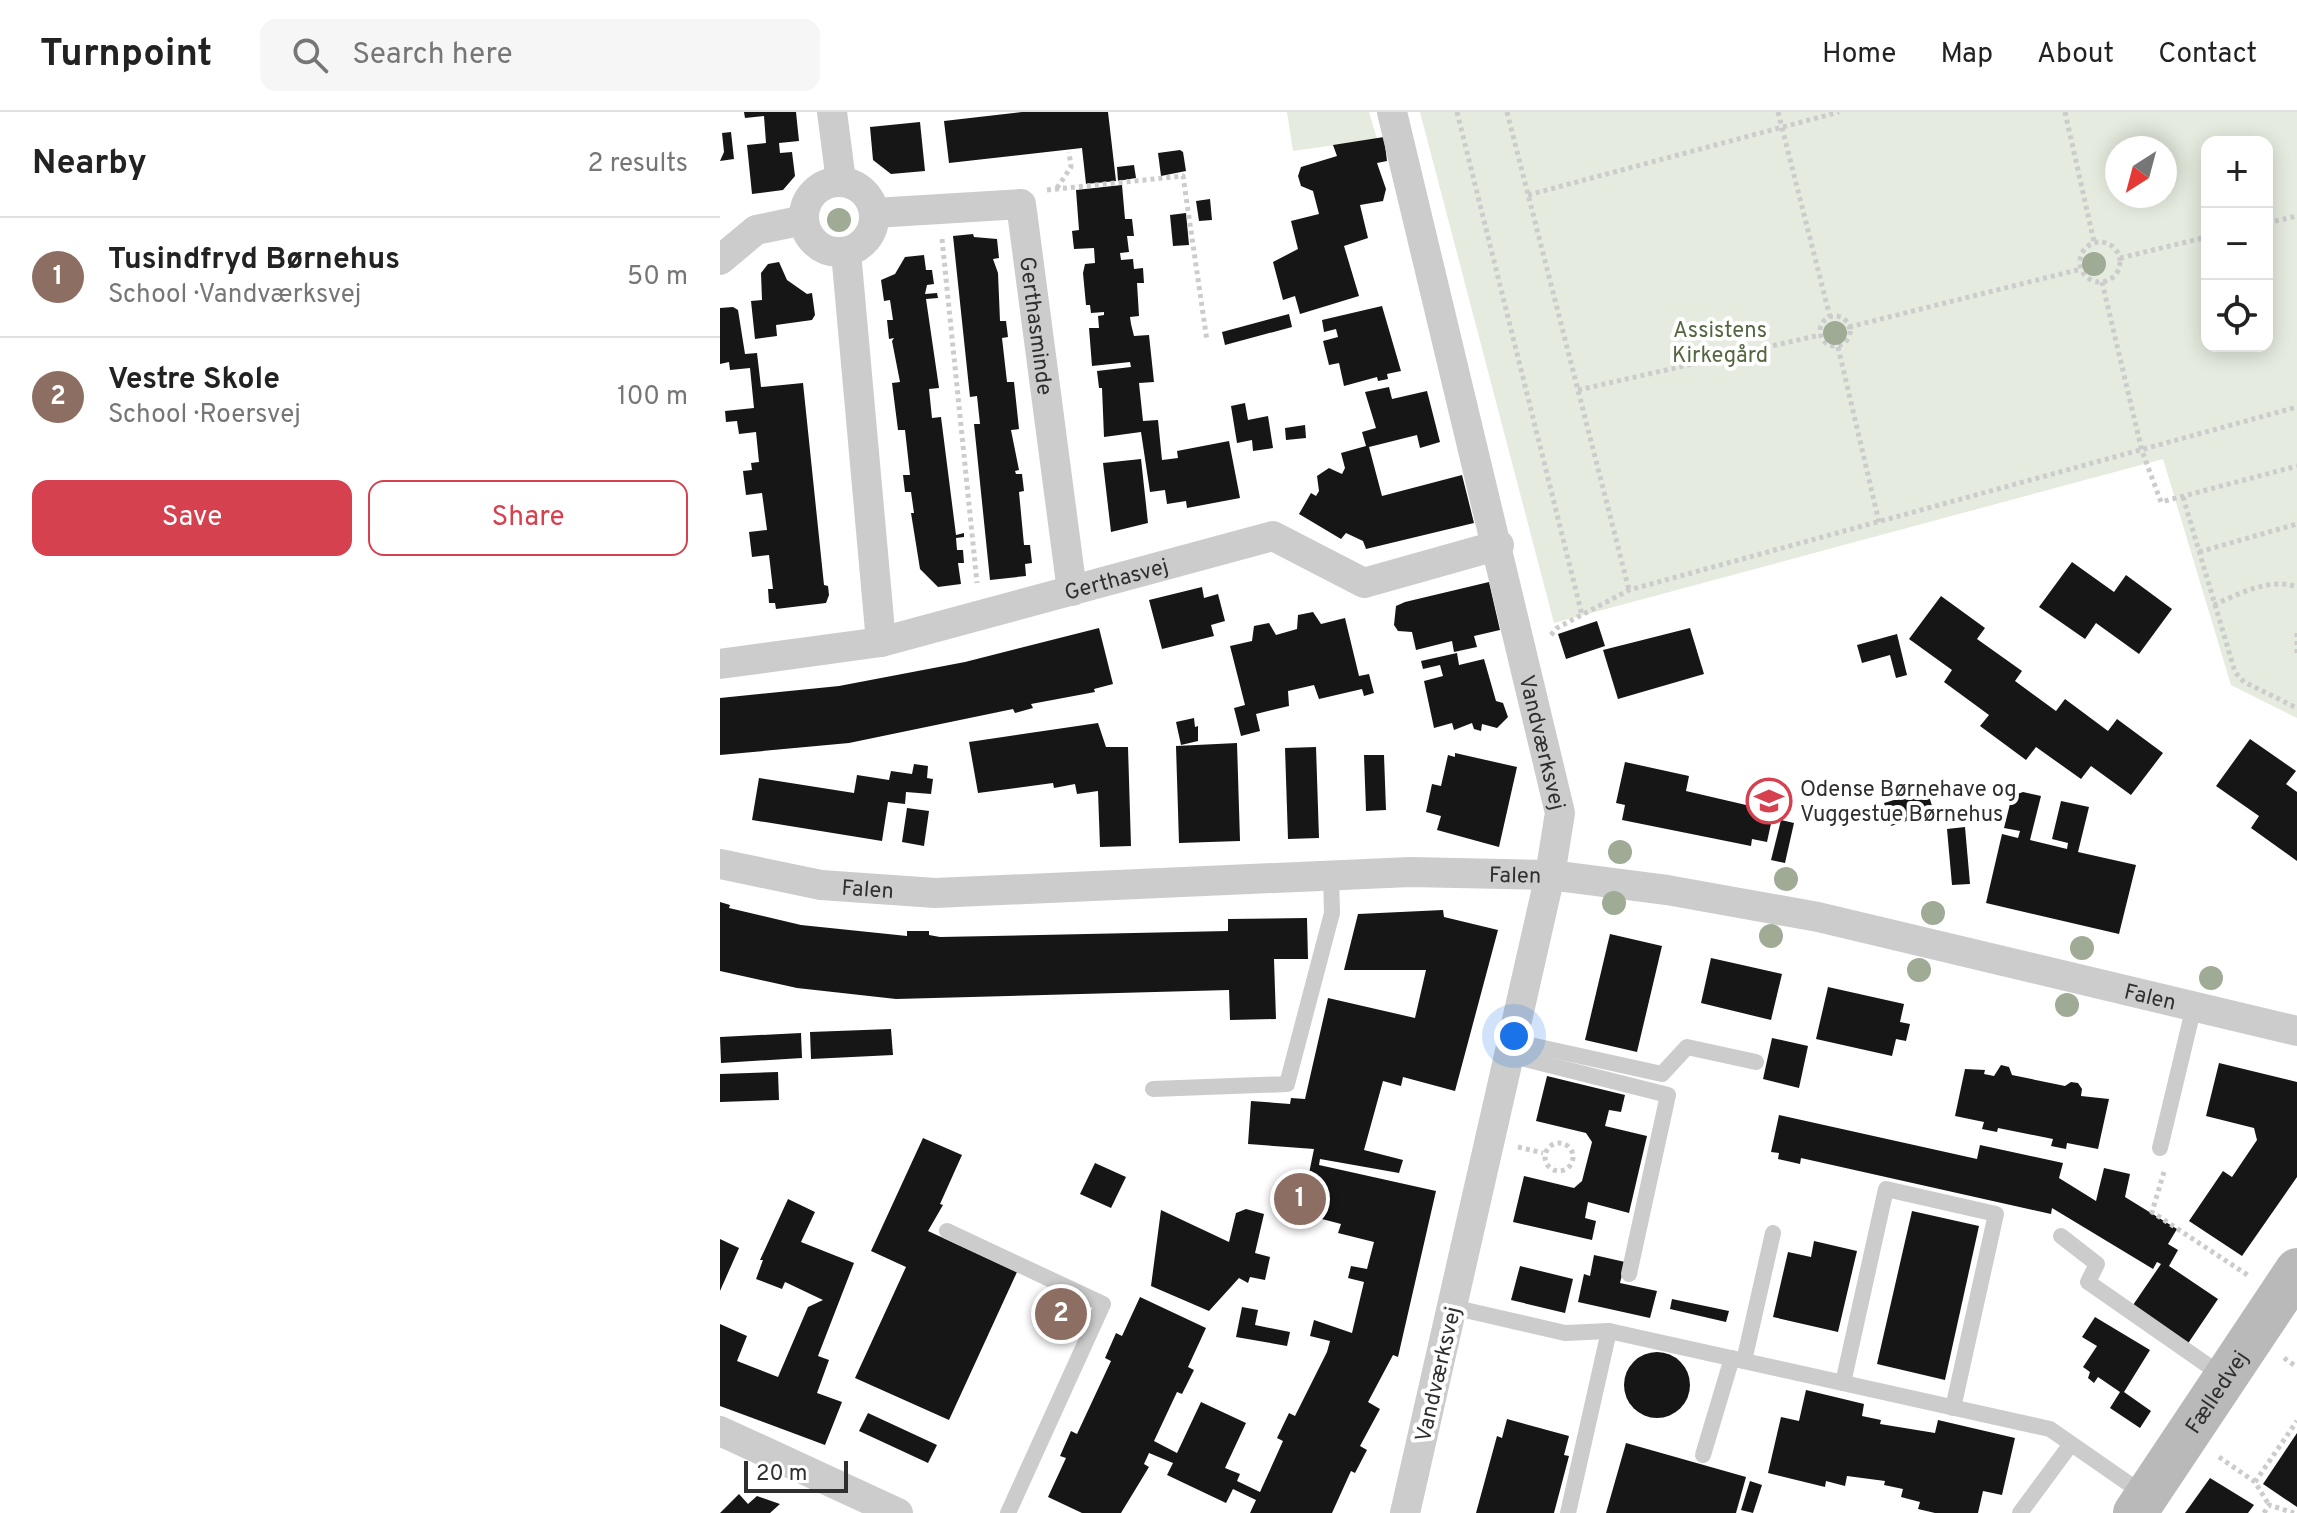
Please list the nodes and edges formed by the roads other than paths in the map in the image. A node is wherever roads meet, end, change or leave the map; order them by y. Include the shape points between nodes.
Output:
1 (832, 112) edge
2 (1392, 112) edge
3 (841, 181) junction
4 (874, 213) junction
5 (804, 220) junction
6 (846, 252) junction
7 (720, 260) edge
8 (1499, 545) junction
9 (1072, 591) junction
10 (881, 642) junction
11 (720, 664) edge
12 (720, 864) edge
13 (1550, 875) junction
14 (1331, 876) junction
15 (2194, 1006) junction
16 (2297, 1031) edge
17 (1511, 1048) junction
18 (1756, 1062) dead end
19 (1153, 1089) dead end
20 (2160, 1148) road end
21 (947, 1231) dead end
22 (1773, 1233) dead end
23 (2061, 1236) dead end
24 (1629, 1274) dead end
25 (2288, 1283) edge
26 (1452, 1307) junction
27 (1609, 1331) junction
28 (1738, 1360) junction
29 (2226, 1377) junction
30 (1843, 1383) junction
31 (1953, 1408) junction
32 (720, 1431) edge
33 (2071, 1444) junction
34 (1703, 1455) dead end
35 (2141, 1504) edge
36 (898, 1513) edge
37 (1008, 1513) edge
38 (1405, 1513) edge
39 (1568, 1513) edge
40 (2020, 1513) edge

1 - 3 street
2 - 8 street, Vandværksvej
3 - 4 street via 862,190
3 - 5 street via 812,194
4 - 6 street via 869,237
4 - 9 street, Gerthasminde via 1021,204
5 - 6 street via 807,233 822,248
5 - 7 street via 756,230
6 - 10 street
8 - 9 street, Gerthasvej via 1364,583 1273,536
8 - 13 street, Vandværksvej via 1560,813
9 - 10 street, Gerthasvej
10 - 11 street, Gerthasvej
12 - 14 street, Falen via 821,885 935,893
13 - 14 street, Falen
13 - 15 street, Falen via 1818,917
13 - 17 street, Vandværksvej
14 - 19 lane via 1332,913 1287,1084
15 - 16 street, Falen
15 - 20 lane
17 - 18 lane via 1662,1074 1687,1047
17 - 24 lane via 1668,1095
17 - 26 street, Vandværksvej
21 - 37 lane via 1103,1304
22 - 28 lane
23 - 29 lane via 2097,1264 2088,1282
25 - 29 street, Fælledvej
26 - 27 lane via 1565,1333
26 - 38 street, Vandværksvej
27 - 28 lane
27 - 39 lane
28 - 30 lane
28 - 34 lane
29 - 35 street, Fælledvej
30 - 31 lane
30 - 31 lane via 1886,1189 1900,1192 1996,1214
31 - 33 lane via 2050,1429
32 - 36 street
33 - 35 lane
33 - 40 lane

